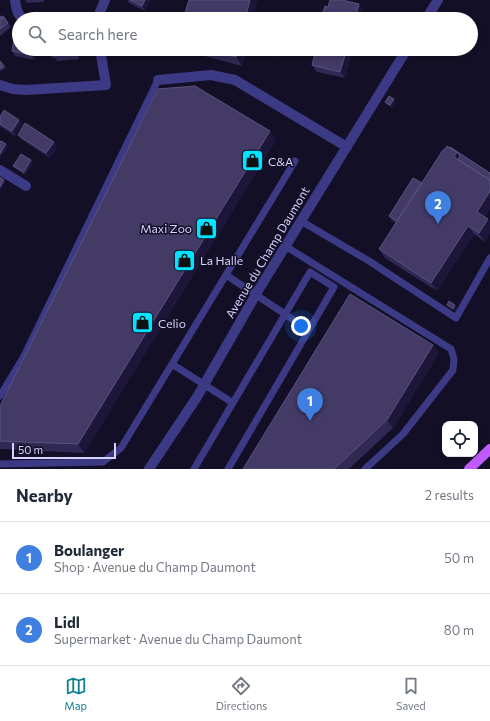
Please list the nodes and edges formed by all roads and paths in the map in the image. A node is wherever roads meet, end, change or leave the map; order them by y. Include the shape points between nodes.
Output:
1 (15, 0) edge
2 (105, 0) edge
3 (438, 0) edge
4 (18, 12) edge
5 (100, 12) edge
6 (430, 12) edge
7 (101, 56) edge
8 (404, 56) edge
9 (158, 80) joint
10 (0, 85) edge
11 (346, 147) junction
12 (295, 161) dead end
13 (0, 170) edge
14 (26, 186) dead end
15 (301, 221) junction
16 (285, 246) junction
17 (490, 258) edge
18 (226, 275) junction
19 (256, 295) junction
20 (285, 314) junction
21 (309, 330) junction
22 (172, 364) junction
23 (204, 385) junction
24 (0, 396) edge
25 (233, 403) junction
26 (489, 450) edge
27 (0, 464) edge
28 (149, 469) edge
29 (194, 469) edge
30 (228, 469) edge
31 (365, 469) edge
32 (469, 469) edge

1 - 4 street
2 - 5 street
3 - 6 street
7 - 10 street via 106,85 26,90
8 - 11 street, Avenue du Champ Daumont
9 - 11 street via 211,75 235,80
9 - 24 lane via 24,356
11 - 15 street, Avenue du Champ Daumont
12 - 18 lane
13 - 14 street
15 - 16 street, Avenue du Champ Daumont
15 - 17 lane via 369,261 456,318
16 - 19 street, Avenue du Champ Daumont
16 - 31 lane via 451,349 454,370 403,434
18 - 19 lane
18 - 22 lane
19 - 20 lane
19 - 23 street, Avenue du Champ Daumont
20 - 21 lane
20 - 21 lane via 310,272 334,286
20 - 25 lane
21 - 30 lane
22 - 23 lane
22 - 27 lane via 120,448 103,462
23 - 25 lane
23 - 28 street, Avenue du Champ Daumont
25 - 29 lane
26 - 32 main road

